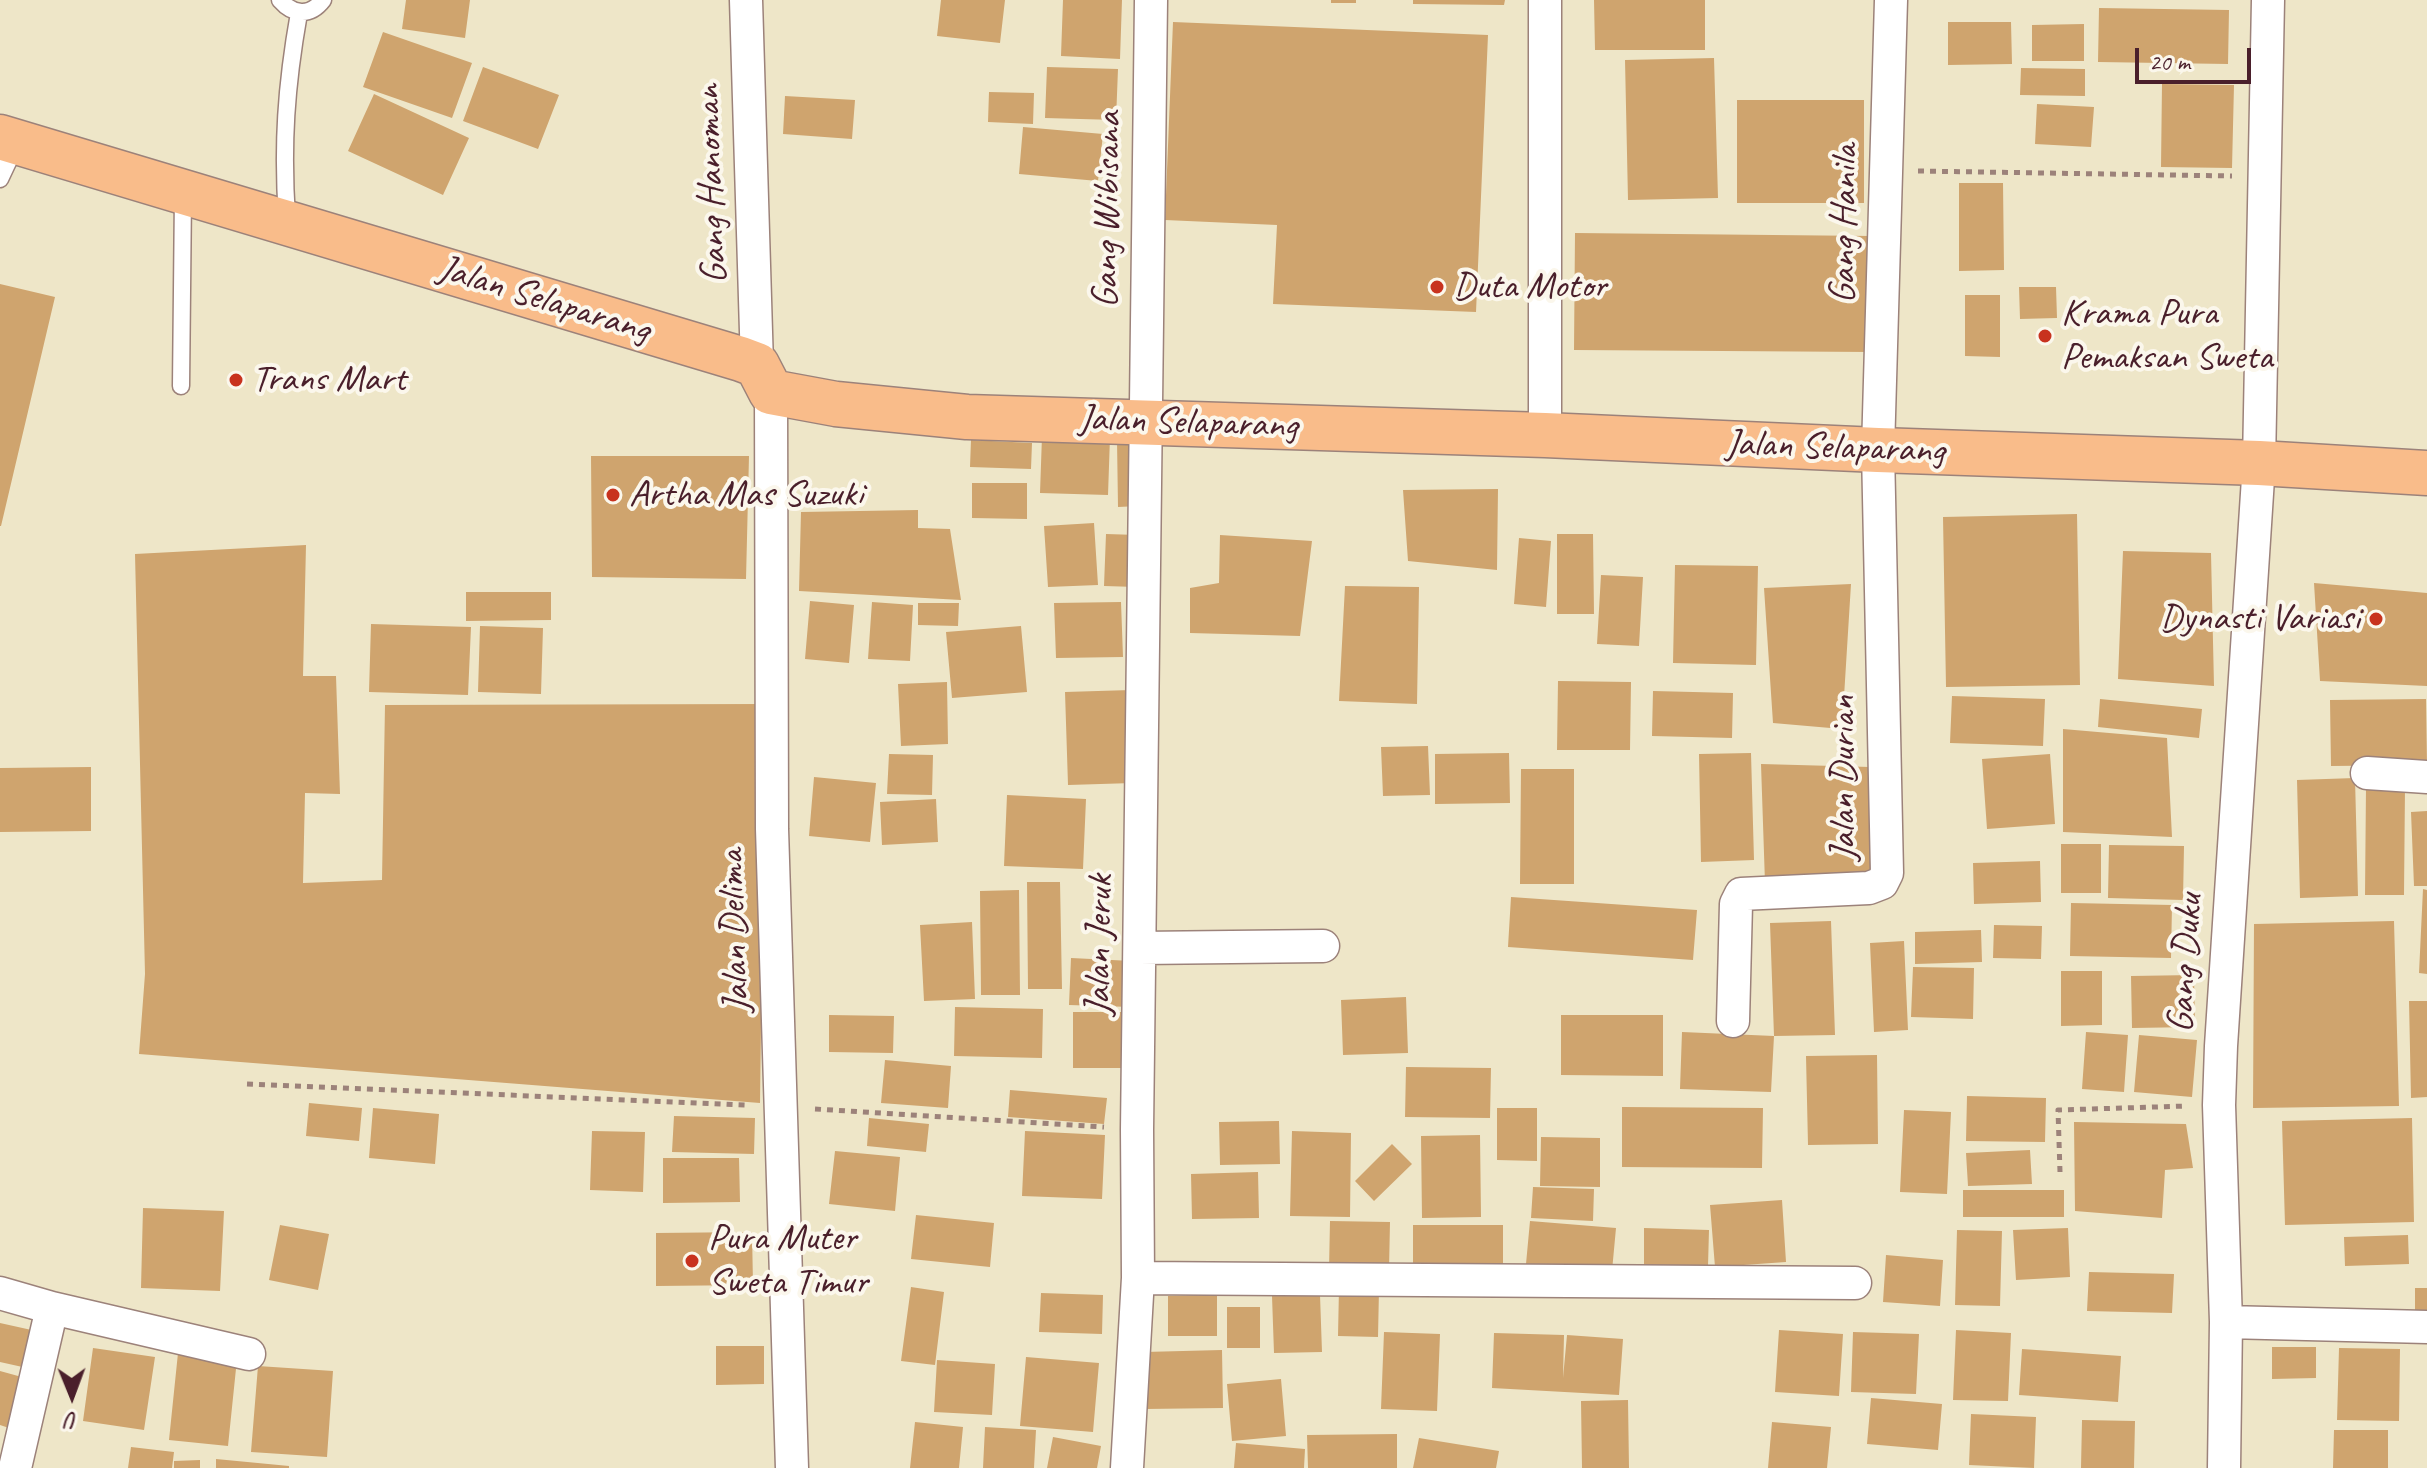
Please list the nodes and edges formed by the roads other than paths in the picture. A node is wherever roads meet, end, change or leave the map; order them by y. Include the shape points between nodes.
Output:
1 (280, 0) edge
2 (323, 0) edge
3 (746, 0) edge
4 (1151, 0) edge
5 (1545, 0) edge
6 (1891, 0) edge
7 (2268, 0) edge
8 (299, 13) junction
9 (6, 153) edge
10 (183, 193) junction
11 (288, 224) junction
12 (764, 378) junction
13 (181, 386) dead end
14 (1145, 422) junction
15 (1545, 435) junction
16 (1878, 450) junction
17 (2259, 463) junction
18 (2427, 473) edge
19 (2367, 773) dead end
20 (2427, 777) edge
21 (1323, 946) dead end
22 (1140, 948) junction
23 (1733, 1021) dead end
24 (1138, 1278) junction
25 (1855, 1283) dead end
26 (0, 1293) edge
27 (52, 1308) junction
28 (2226, 1322) junction
29 (2427, 1327) edge
30 (249, 1354) dead end
31 (15, 1468) edge
32 (792, 1468) edge
33 (1127, 1468) edge
34 (2224, 1468) edge

1 - 8 lane
2 - 8 lane
3 - 12 street, Gang Hanoman
4 - 14 street, Gang Wibisana
5 - 15 street
6 - 16 street, Gang Hanila
7 - 17 street, Gang Duku
8 - 11 lane via 283,160
9 - 10 main road, Jalan Selaparang
10 - 11 main road, Jalan Selaparang
10 - 13 lane
11 - 12 main road, Jalan Selaparang
12 - 14 main road, Jalan Selaparang via 836,404 901,412
12 - 32 street, Jalan Delima
14 - 15 main road, Jalan Selaparang
14 - 22 street, Jalan Jeruk
15 - 16 main road, Jalan Selaparang
16 - 17 main road, Jalan Selaparang
16 - 23 street, Jalan Durian via 1887,873 1882,883 1869,888 1741,894 1736,904
17 - 18 main road, Jalan Selaparang
17 - 28 street, Gang Duku via 2221,1046
19 - 20 street
21 - 22 street
22 - 24 street, Jalan Jeruk
24 - 25 street
24 - 33 street, Jalan Jeruk
26 - 27 street
27 - 30 street
27 - 31 street
28 - 29 street
28 - 34 street, Gang Duku

